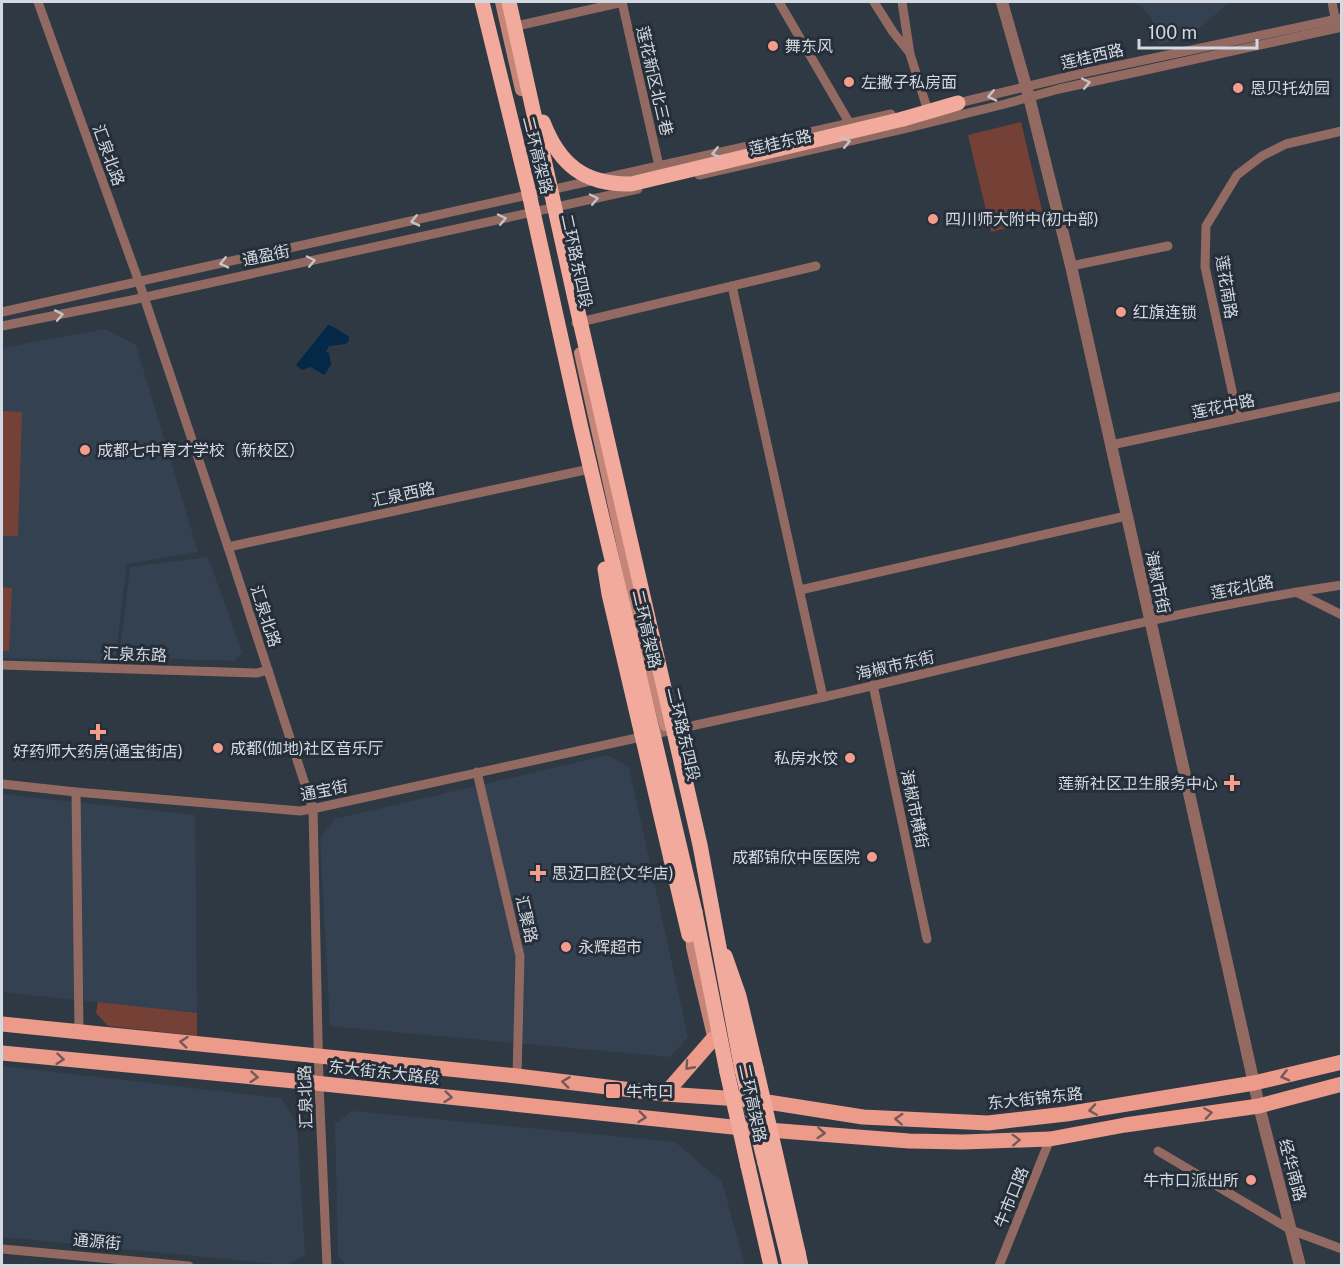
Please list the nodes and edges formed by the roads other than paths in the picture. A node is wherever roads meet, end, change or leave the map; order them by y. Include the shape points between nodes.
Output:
1 (38, 2) edge
2 (482, 2) edge
3 (489, 2) edge
4 (501, 2) edge
5 (509, 2) edge
6 (622, 2) edge
7 (779, 2) edge
8 (874, 2) edge
9 (902, 2) edge
10 (1002, 2) edge
11 (1332, 2) edge
12 (1339, 23) edge
13 (507, 28) junction
14 (910, 54) junction
15 (521, 57) junction
16 (1028, 92) junction
17 (958, 104) junction
18 (927, 108) junction
19 (850, 124) junction
20 (1341, 131) edge
21 (659, 166) junction
22 (539, 194) junction
23 (543, 210) junction
24 (1168, 246) dead end
25 (816, 266) dead end
26 (1071, 266) junction
27 (139, 282) junction
28 (732, 286) junction
29 (144, 297) junction
30 (2, 312) edge
31 (574, 324) junction
32 (2, 326) edge
33 (1341, 396) edge
34 (1238, 418) junction
35 (1111, 445) junction
36 (594, 469) junction
37 (1126, 516) junction
38 (228, 547) junction
39 (1341, 585) edge
40 (800, 590) junction
41 (1296, 592) junction
42 (1341, 615) edge
43 (1149, 621) junction
44 (2, 665) edge
45 (268, 670) junction
46 (873, 685) junction
47 (824, 697) junction
48 (667, 731) junction
49 (647, 736) junction
50 (477, 772) junction
51 (2, 784) edge
52 (76, 792) junction
53 (312, 809) junction
54 (700, 844) junction
55 (717, 931) junction
56 (927, 939) dead end
57 (692, 947) junction
58 (2, 1024) edge
59 (79, 1031) junction
60 (713, 1039) junction
61 (2, 1053) edge
62 (319, 1056) junction
63 (1341, 1062) edge
64 (517, 1076) junction
65 (1254, 1083) junction
66 (319, 1084) junction
67 (1341, 1084) edge
68 (665, 1094) junction
69 (729, 1098) junction
70 (755, 1100) junction
71 (1259, 1106) junction
72 (742, 1128) junction
73 (763, 1129) junction
74 (1050, 1139) junction
75 (1158, 1151) dead end
76 (1292, 1230) junction
77 (2, 1249) edge
78 (1341, 1249) edge
79 (798, 1261) edge
80 (189, 1266) edge
81 (327, 1266) edge
82 (773, 1266) edge
83 (790, 1266) edge
84 (999, 1266) edge
85 (1300, 1266) edge

1 - 27 street, 汇泉北路
2 - 36 highway, 二环高架路, bridge
3 - 22 main road
4 - 13 main road
5 - 15 highway, 二环高架路, bridge
6 - 13 street
6 - 21 street, 莲花新区北三巷
7 - 19 street
8 - 14 street
9 - 14 street
10 - 16 street, 海椒市街
11 - 12 street
12 - 16 street, 莲桂西路
13 - 22 main road
14 - 18 street
15 - 17 highway, bridge via 551,141 561,157 585,176 611,184 631,184
15 - 54 highway, 二环高架路, bridge
16 -> 17 street, 莲桂东路
23 -> 16 street, 莲桂东路 via 903,129
16 - 26 street, 海椒市街
17 - 18 street, 莲桂东路
18 - 19 street, 莲桂东路
19 -> 21 street, 莲桂东路
20 - 34 street, 莲花南路 via 1286,144 1262,156 1237,175 1206,226 1205,267
21 - 22 street, 莲桂东路
22 - 23 main road
22 -> 27 street, 通盈街
29 -> 23 street, 通盈街
23 - 31 main road, 二环路东四段
23 - 36 main road, 二环路东四段
24 - 26 street
25 - 28 street
26 - 35 street, 海椒市街
27 - 29 street, 汇泉北路
27 - 30 street, 通盈街
28 - 31 street
28 - 40 street
32 -> 29 street, 通盈街
29 - 38 street, 汇泉北路
31 - 36 main road, 二环路东四段
33 - 34 street, 莲花中路
34 - 35 street, 莲花中路
35 - 37 street, 海椒市街
36 - 38 street, 汇泉西路
36 - 48 main road, 二环路东四段
36 - 49 main road, 二环路东四段
36 - 54 highway, bridge via 630,513 698,803
36 - 57 highway, bridge via 609,594
36 - 82 highway, 二环高架路, bridge
37 - 40 street
37 - 43 street, 海椒市街
38 - 45 street, 汇泉北路
39 - 41 street, 莲花北路
40 - 47 street
41 - 42 street
41 - 43 street, 莲花北路
43 - 46 street, 海椒市东街
43 - 65 street, 海椒市街
44 - 45 street, 汇泉东路 via 257,673
45 - 53 street, 汇泉北路
46 - 47 street, 海椒市东街
46 - 56 street, 海椒市横街
47 - 48 street, 海椒市东街
48 - 49 street, 海椒市东街
48 - 70 main road, 二环路东四段
49 - 50 street, 通宝街
49 - 57 main road, 二环路东四段 via 691,923
50 - 53 street, 通宝街
50 - 64 street, 汇聚路 via 520,956
51 - 52 street, 通宝街
52 - 53 street, 通宝街
52 - 59 street
53 - 62 street, 汇泉北路
54 - 55 highway, 二环高架路, bridge
55 - 79 highway, bridge via 739,996
55 - 83 highway, 二环高架路, bridge via 742,1070
57 - 60 main road, 二环路东四段
58 - 59 main road, 东大街东大路段
62 -> 59 main road, 东大街东大路段
60 -> 68 main road
60 - 69 main road, 二环路东四段
61 -> 66 main road, 东大街东大路段
62 - 64 main road, 东大街东大路段
62 - 66 street, 汇泉北路
63 -> 65 main road, 东大街锦东路
68 -> 64 main road, 东大街东大路段
65 -> 70 main road, 东大街锦东路 via 988,1123 863,1117
65 - 71 street, 经华南路
66 -> 72 main road, 东大街东大路段
66 - 81 street, 汇泉北路
67 - 71 main road
68 - 69 main road, 东大街东大路段
69 - 70 main road, 东大街锦东路
69 - 72 main road, 二环路东四段
70 - 73 main road, 二环路东四段
74 -> 71 main road
71 - 76 street, 经华南路
72 - 73 main road, 东大街东大路段
72 - 82 main road, 二环路东四段
73 -> 74 main road via 909,1141
73 - 79 main road, 二环路东四段
74 - 84 street, 牛市口路
75 - 76 street
76 - 78 street
76 - 85 street, 经华南路
77 - 80 street, 通源街

